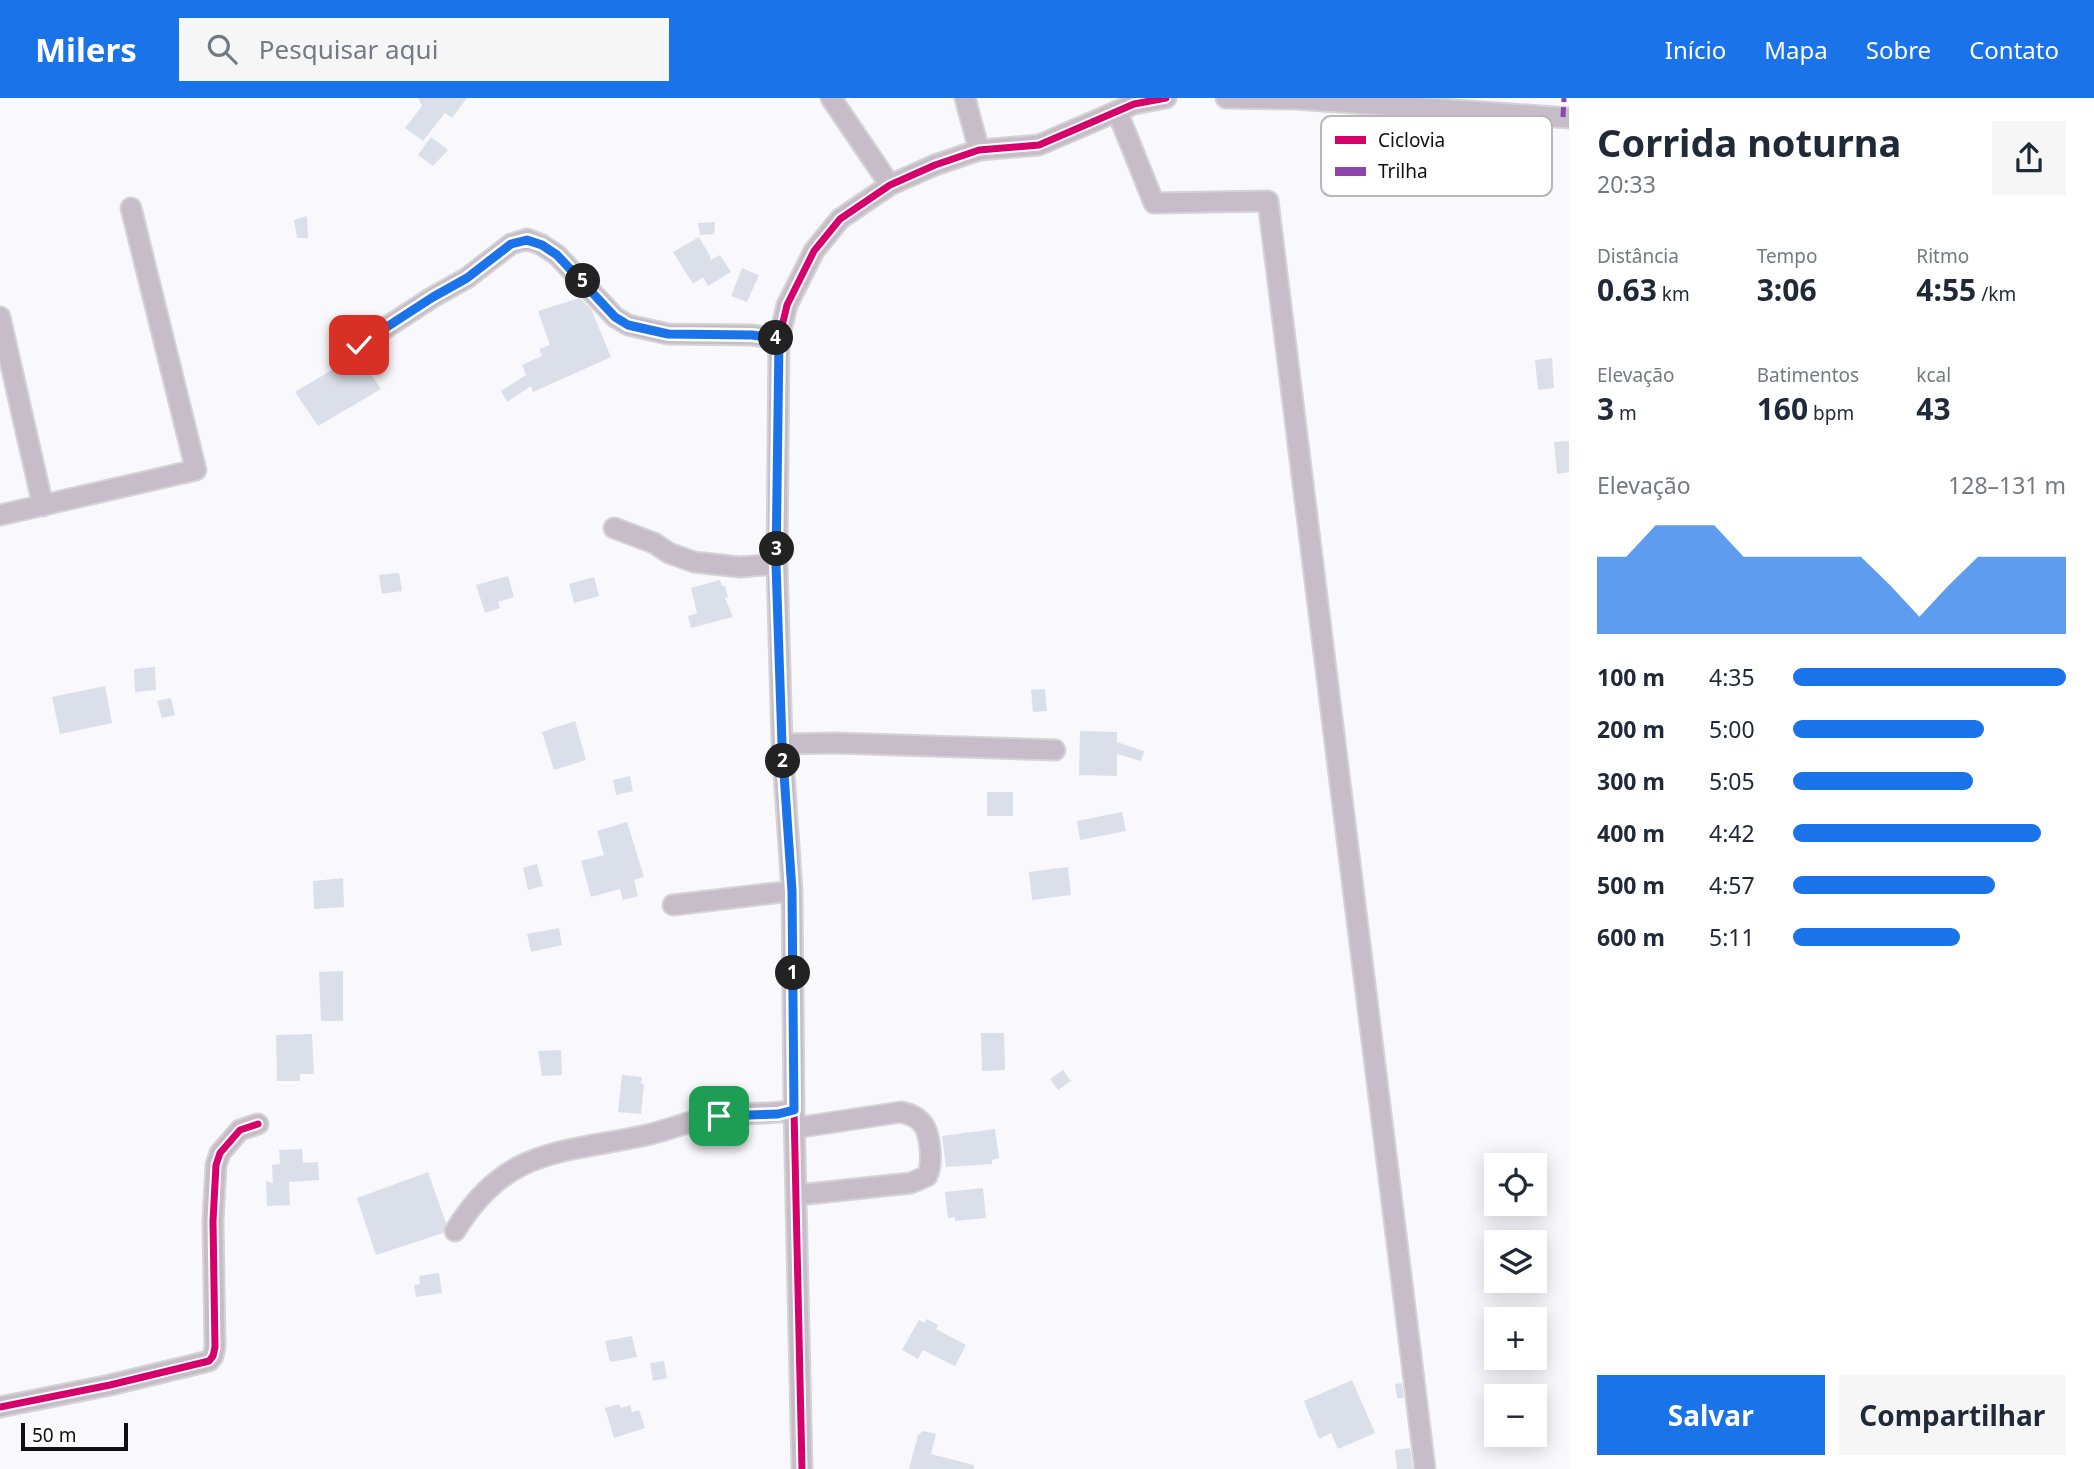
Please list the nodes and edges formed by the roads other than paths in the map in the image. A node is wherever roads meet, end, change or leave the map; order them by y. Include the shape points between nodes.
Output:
1 (831, 98) edge
2 (965, 98) edge
3 (1166, 98) edge
4 (1226, 98) edge
5 (1295, 99) edge
6 (1387, 102) edge
7 (1480, 105) edge
8 (1117, 111) junction
9 (1569, 118) edge
10 (979, 150) junction
11 (890, 185) junction
12 (131, 208) dead end
13 (0, 317) edge
14 (779, 339) junction
15 (359, 345) dead end
16 (43, 506) junction
17 (0, 514) edge
18 (614, 528) dead end
19 (776, 564) junction
20 (782, 744) junction
21 (1055, 750) dead end
22 (792, 891) junction
23 (673, 905) dead end
24 (794, 1119) junction
25 (258, 1124) dead end
26 (798, 1195) junction
27 (455, 1231) dead end
28 (0, 1407) edge
29 (802, 1469) edge
30 (1425, 1469) edge

1 - 11 street
2 - 10 street
3 - 8 street
4 - 5 street
5 - 6 street
6 - 7 street
7 - 9 street
8 - 10 street via 1039,145
8 - 30 street via 1154,203 1268,201
10 - 11 street
11 - 14 street via 840,219 814,251 787,306
12 - 16 street via 195,470
13 - 16 street
14 - 15 street via 668,334 628,325 557,255 527,240 511,244 467,278
14 - 19 street
16 - 17 street
18 - 19 street via 694,562 740,567
19 - 20 street
20 - 21 street
20 - 22 street
22 - 23 street
22 - 24 street
24 - 26 street
24 - 26 street via 912,1115 924,1125 933,1162 927,1176 911,1184
24 - 27 street via 778,1114 719,1116 555,1152 487,1188
25 - 28 street via 240,1130 216,1165 215,1347 209,1361
26 - 29 street

